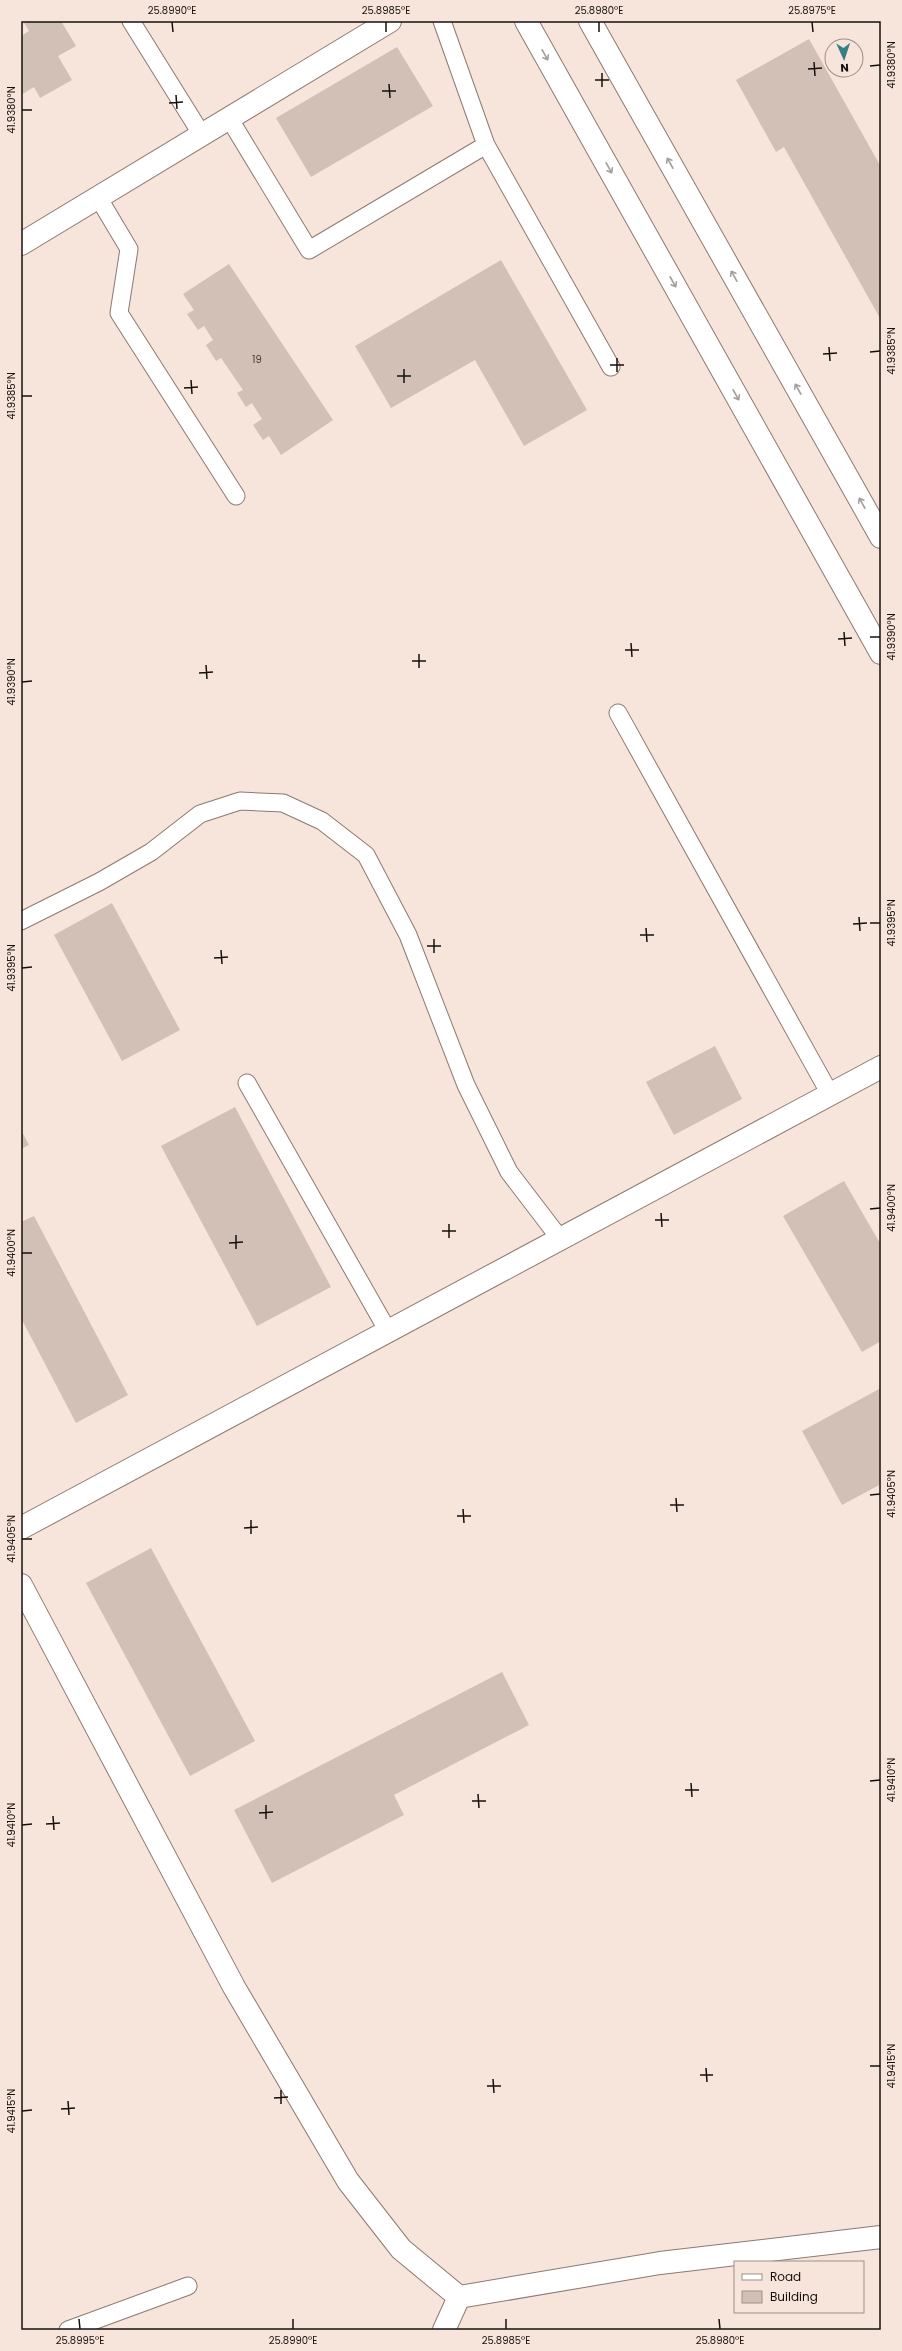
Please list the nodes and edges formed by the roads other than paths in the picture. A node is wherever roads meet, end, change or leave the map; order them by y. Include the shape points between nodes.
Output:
1 (131, 21) edge
2 (390, 21) edge
3 (442, 21) edge
4 (526, 21) edge
5 (590, 21) edge
6 (229, 118) junction
7 (202, 134) junction
8 (486, 145) junction
9 (98, 197) junction
10 (21, 244) edge
11 (611, 368) dead end
12 (236, 496) dead end
13 (881, 537) edge
14 (881, 653) edge
15 (618, 713) dead end
16 (21, 921) edge
17 (881, 1067) edge
18 (247, 1083) dead end
19 (830, 1094) junction
20 (561, 1240) junction
21 (389, 1332) junction
22 (21, 1528) edge
23 (21, 1585) edge
24 (881, 2237) edge
25 (188, 2286) dead end
26 (459, 2297) junction
27 (68, 2330) edge
28 (444, 2330) edge

1 - 7 lane
2 - 6 street
3 - 8 lane
4 -> 14 street
13 -> 5 street
6 - 7 street
6 - 8 lane via 309,250
7 - 9 street
8 - 11 lane
9 - 10 street
9 - 12 lane via 129,249 119,313
15 - 19 lane
16 - 20 lane via 99,882 151,852 200,814 240,801 283,803 322,821 366,855 408,935 466,1085 509,1172
17 - 19 street
18 - 21 lane
19 - 20 street
20 - 21 street
21 - 22 street
23 - 26 street via 234,1987 348,2181 401,2249
24 - 26 street via 660,2263
25 - 27 lane
26 - 28 street

